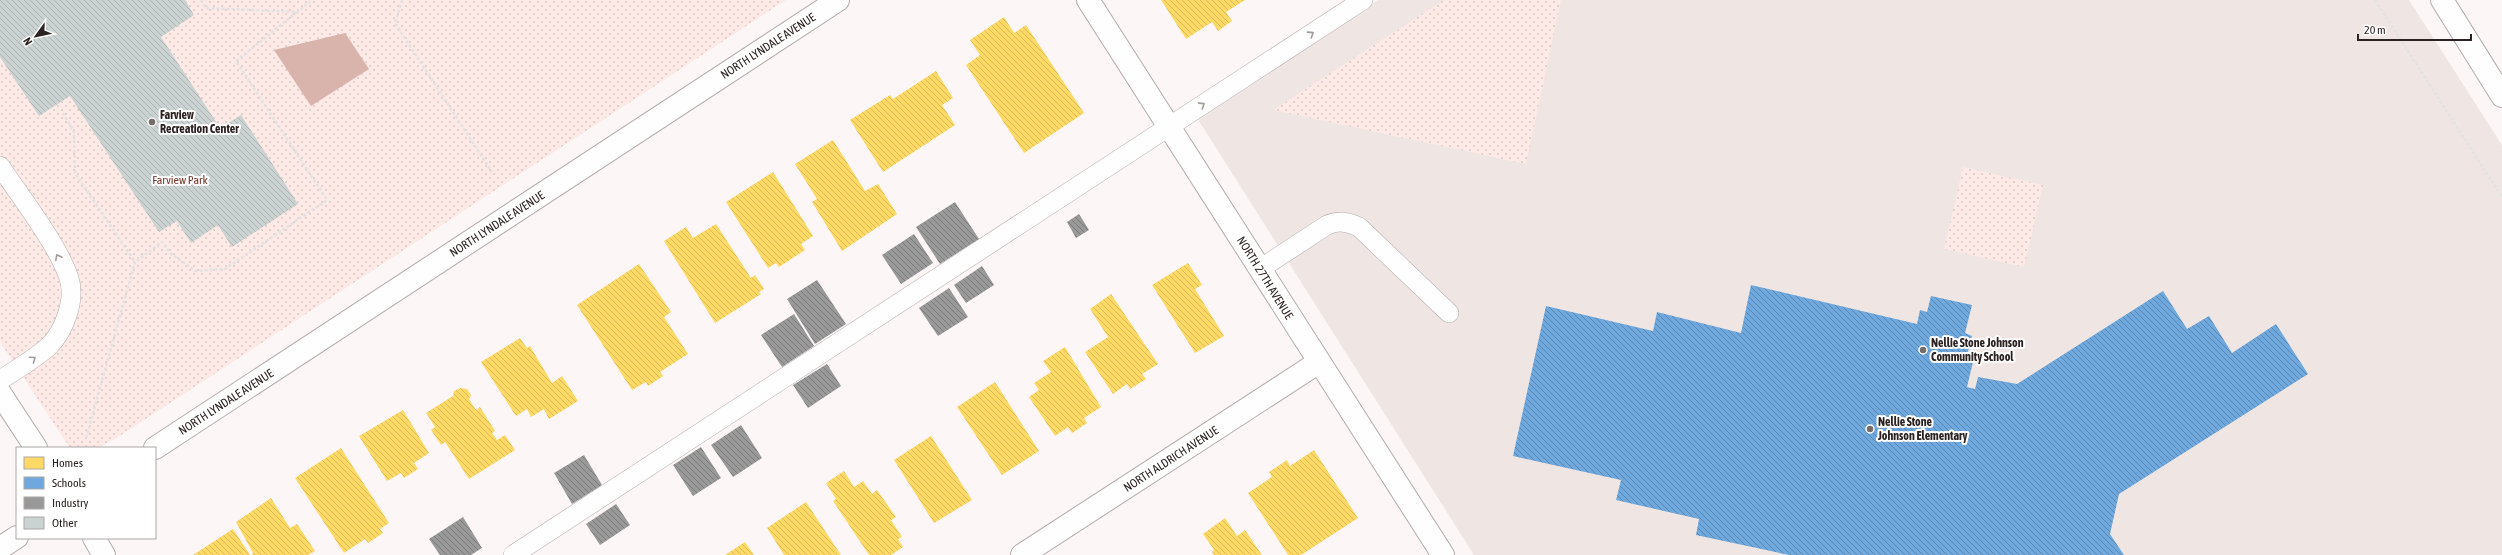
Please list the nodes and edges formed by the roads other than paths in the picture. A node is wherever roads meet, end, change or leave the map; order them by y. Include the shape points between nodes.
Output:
1 (838, 0) edge
2 (1088, 0) edge
3 (1363, 0) edge
4 (2442, 0) edge
5 (2502, 96) edge
6 (1169, 126) junction
7 (0, 166) edge
8 (1260, 269) junction
9 (1449, 313) dead end
10 (1319, 362) junction
11 (0, 380) edge
12 (0, 393) edge
13 (35, 447) edge
14 (156, 447) edge
15 (16, 538) edge
16 (95, 539) edge
17 (0, 548) edge
18 (104, 555) edge
19 (513, 555) edge
20 (1022, 555) edge
21 (1443, 555) edge

1 - 14 street, NORTH LYNDALE AVENUE
2 - 6 street, NORTH 27TH AVENUE
6 -> 3 lane
4 - 5 street
6 - 8 street, NORTH 27TH AVENUE
6 - 19 lane
11 -> 7 lane via 34,358 59,334 67,316 70,293 69,278 57,254
8 - 9 lane via 1327,224 1347,222 1359,227
8 - 10 street, NORTH 27TH AVENUE
10 - 20 street, NORTH ALDRICH AVENUE
10 - 21 street, NORTH 27TH AVENUE
12 - 13 street
15 - 17 street
16 - 18 street

